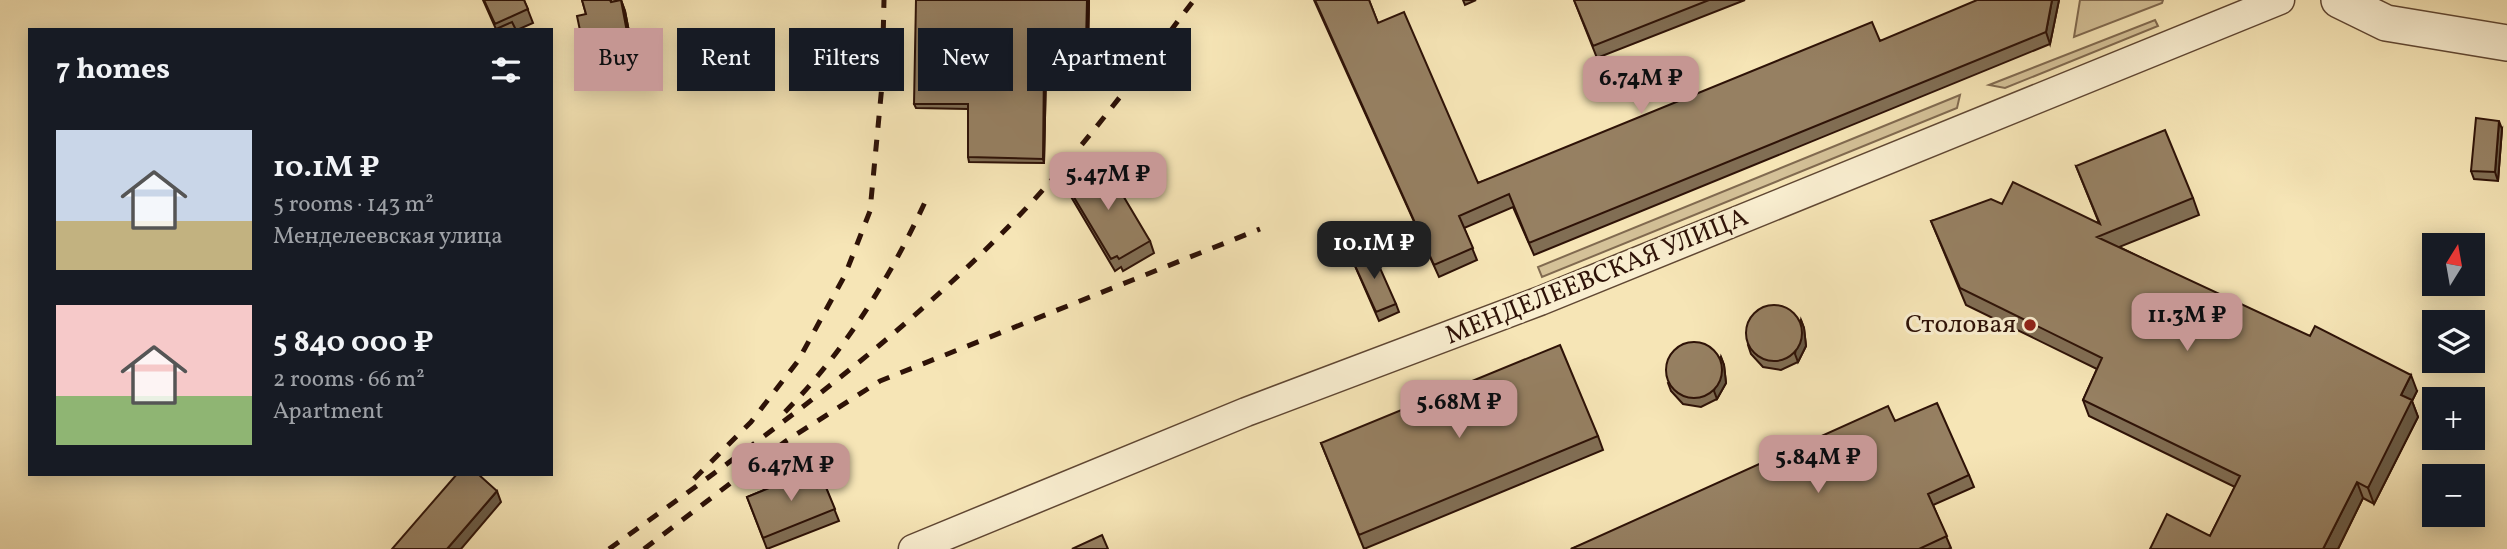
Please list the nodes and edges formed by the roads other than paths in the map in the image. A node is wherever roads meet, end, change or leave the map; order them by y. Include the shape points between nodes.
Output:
1 (2280, 0) edge
2 (2339, 0) edge
3 (2507, 43) edge
4 (913, 549) edge

1 - 4 street, МЕНДЕЛЕЕВСКАЯ УЛИЦА
2 - 3 street via 2386,23

